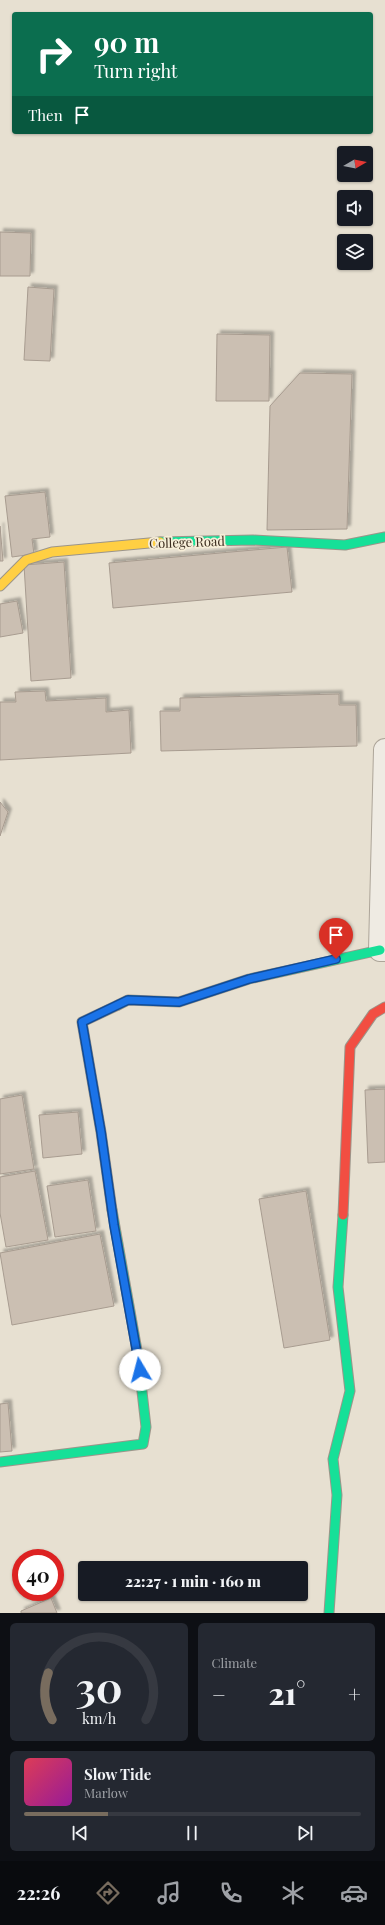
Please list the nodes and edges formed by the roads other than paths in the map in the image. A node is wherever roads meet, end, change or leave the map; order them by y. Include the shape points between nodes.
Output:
1 (385, 537) edge
2 (0, 586) edge
3 (385, 750) edge
4 (382, 950) edge
5 (385, 1007) edge
6 (0, 1462) edge
7 (329, 1613) edge

1 - 2 street, College Road via 345,544 253,540 158,542 52,552 26,560
3 - 4 street
4 - 6 street via 249,979 179,1002 128,1000 82,1022 114,1225 138,1356 146,1427 143,1444
5 - 7 street via 373,1014 350,1047 338,1287 350,1391 333,1459 337,1495

